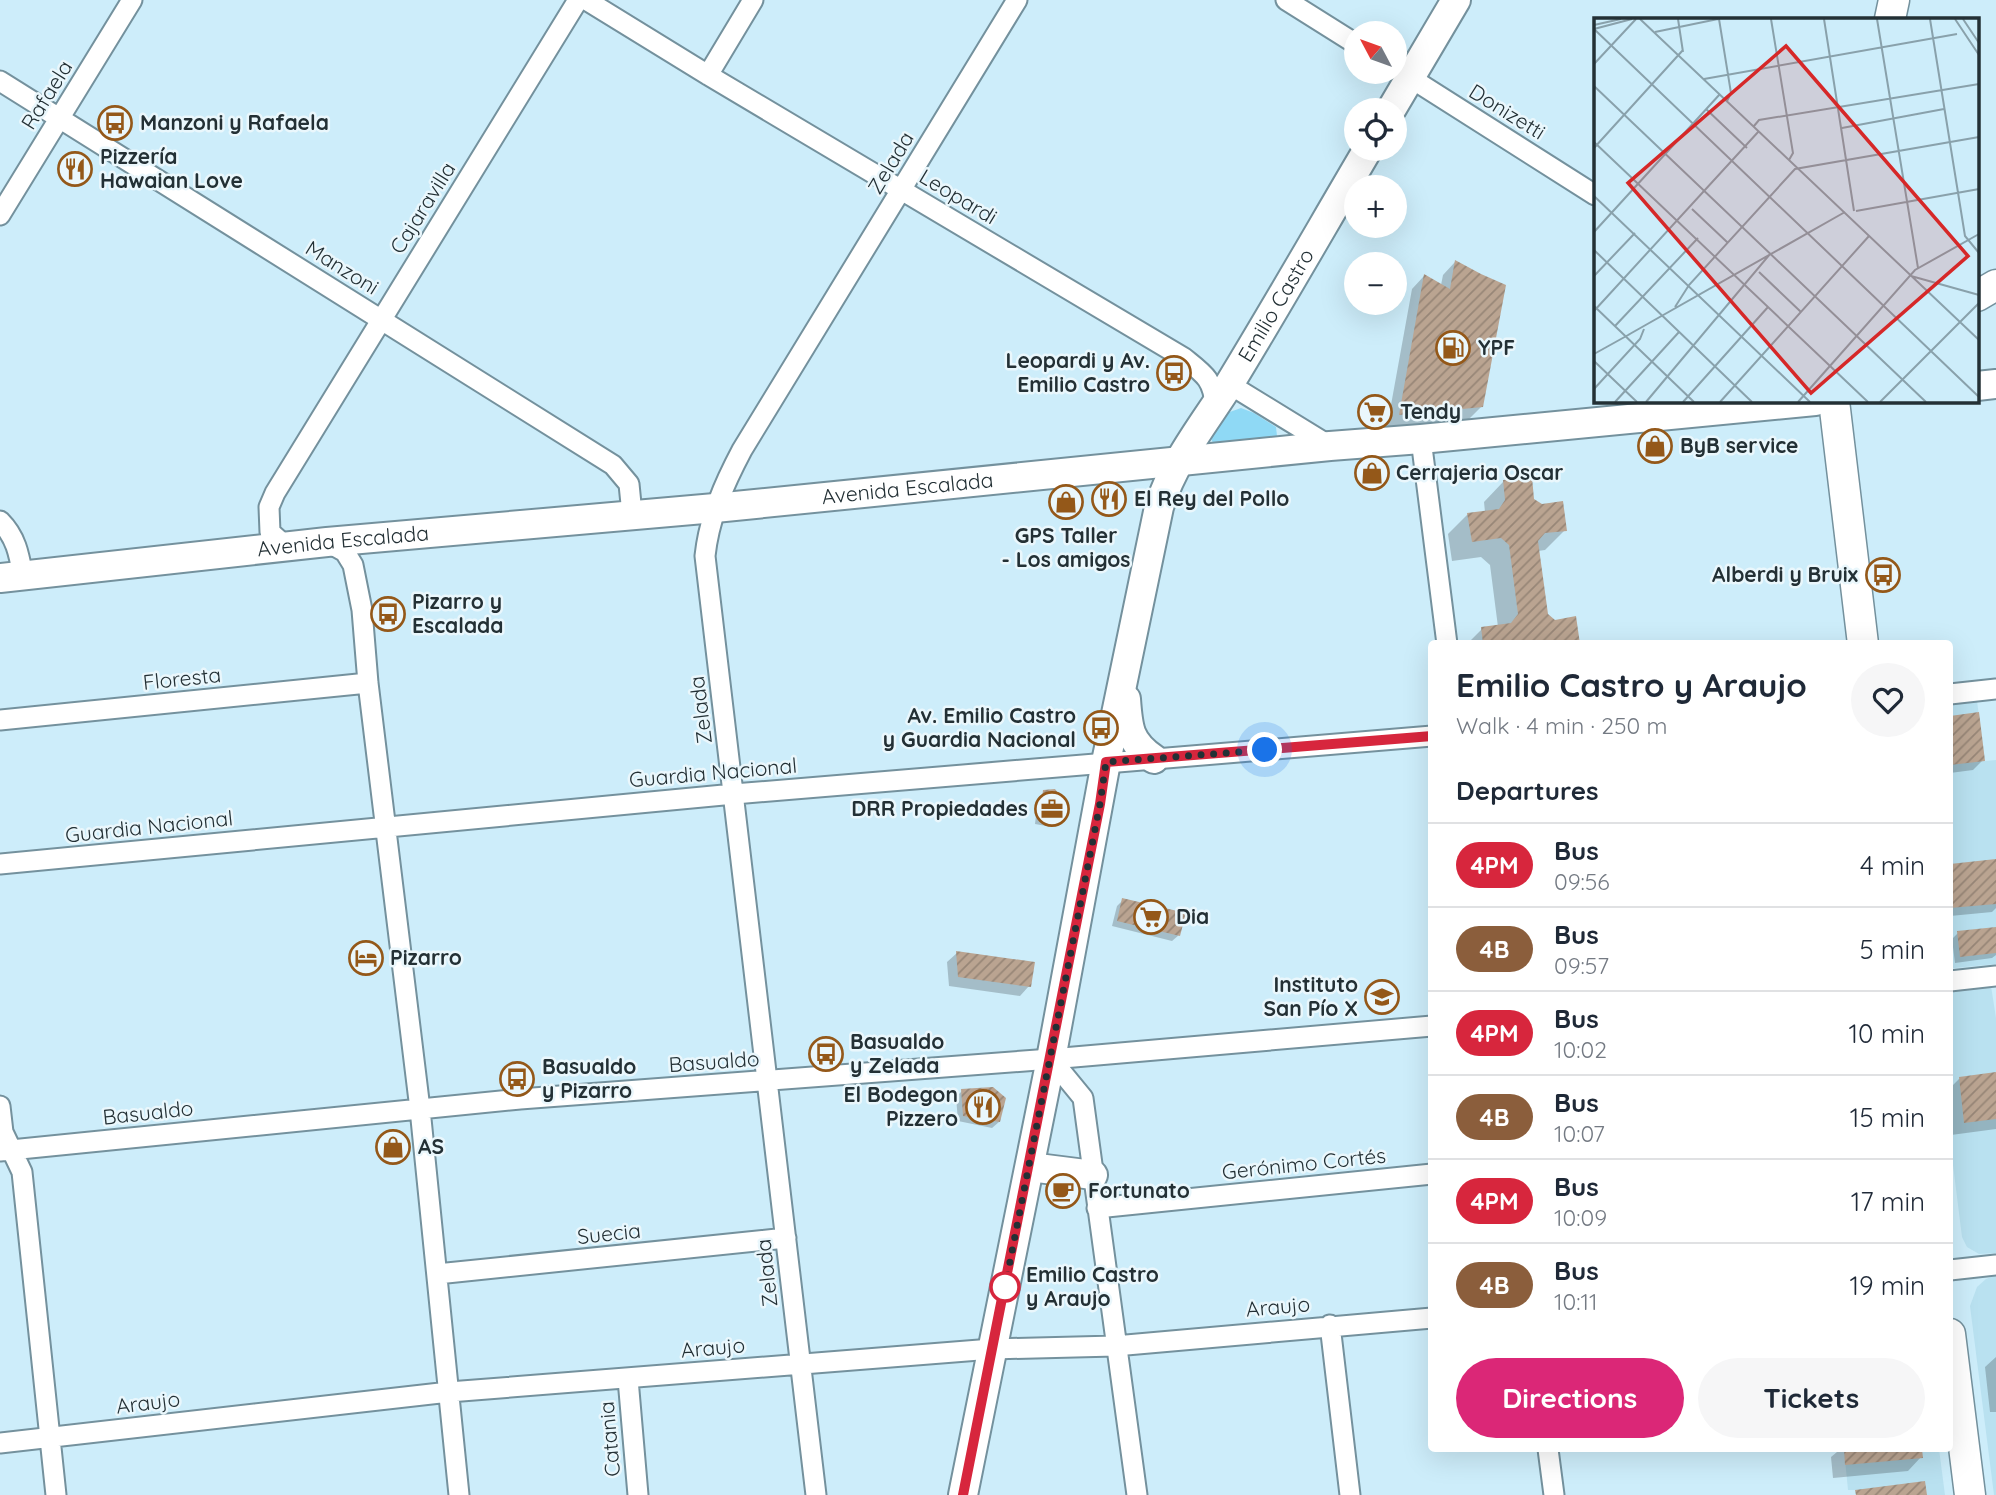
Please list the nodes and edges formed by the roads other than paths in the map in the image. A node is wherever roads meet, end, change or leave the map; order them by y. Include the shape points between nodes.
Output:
1 (132, 0) edge
2 (578, 0) edge
3 (586, 0) edge
4 (753, 0) edge
5 (1017, 0) edge
6 (1286, 0) edge
7 (1456, 0) edge
8 (1894, 0) edge
9 (1890, 18) edge
10 (1344, 36) edge
11 (1407, 66) edge
12 (708, 75) junction
13 (1407, 76) edge
14 (0, 81) edge
15 (60, 116) junction
16 (1361, 161) edge
17 (901, 191) junction
18 (1594, 194) edge
19 (0, 215) edge
20 (1996, 285) edge
21 (1979, 295) edge
22 (381, 320) junction
23 (1222, 394) junction
24 (1805, 402) edge
25 (1834, 402) edge
26 (1421, 439) junction
27 (1330, 446) junction
28 (1178, 460) junction
29 (715, 508) junction
30 (632, 514) junction
31 (0, 521) edge
32 (327, 542) junction
33 (288, 548) junction
34 (11, 577) edge
35 (1446, 640) edge
36 (1863, 640) edge
37 (1125, 676) junction
38 (368, 683) junction
39 (1996, 689) edge
40 (1953, 694) edge
41 (0, 720) edge
42 (1428, 736) edge
43 (1153, 758) junction
44 (1106, 762) junction
45 (734, 794) junction
46 (387, 826) junction
47 (0, 864) edge
48 (1996, 976) edge
49 (1953, 981) edge
50 (1428, 1026) edge
51 (1051, 1059) junction
52 (768, 1080) junction
53 (0, 1106) edge
54 (420, 1108) junction
55 (5, 1150) edge
56 (1030, 1167) junction
57 (1428, 1174) edge
58 (1093, 1175) junction
59 (1097, 1208) junction
60 (786, 1238) junction
61 (1996, 1265) edge
62 (1953, 1270) edge
63 (437, 1274) junction
64 (1428, 1318) edge
65 (1330, 1325) junction
66 (1115, 1346) junction
67 (992, 1349) junction
68 (1953, 1358) edge
69 (800, 1363) junction
70 (628, 1379) junction
71 (449, 1392) junction
72 (50, 1437) junction
73 (0, 1443) edge
74 (1548, 1452) edge
75 (56, 1495) edge
76 (459, 1495) edge
77 (638, 1495) edge
78 (816, 1495) edge
79 (963, 1495) edge
80 (1137, 1495) edge
81 (1350, 1495) edge
82 (1554, 1495) edge
83 (1970, 1495) edge

1 - 15 street, Rafaela
2 - 22 street, Cajaravilla
3 - 12 street, Leopardi
4 - 12 street
5 - 17 street, Zelada
6 - 10 street
7 - 11 street
8 - 9 main road
12 - 17 street, Leopardi
13 - 18 street, Donizetti
14 - 15 street, Manzoni
15 - 19 street, Rafaela
15 - 22 street, Manzoni
16 - 23 street, Emilio Castro
17 - 23 street, Leopardi via 1184,358
17 - 29 street, Zelada via 742,450
20 - 21 main road
22 - 30 street, Manzoni via 613,466 629,484
22 - 33 street, Cajaravilla via 269,507 270,532
23 - 27 street
23 - 28 street, Emilio Castro
24 - 26 street, Avenida Escalada
25 - 36 main road
26 - 27 street, Avenida Escalada
26 - 35 street
27 - 28 street, Avenida Escalada
28 - 29 street, Avenida Escalada
28 - 37 street, Emilio Castro via 1160,507
29 - 30 street, Avenida Escalada
29 - 45 street, Zelada via 705,556
30 - 32 street, Avenida Escalada
31 - 34 street via 11,531 19,551
32 - 33 street, Avenida Escalada
32 - 38 street via 345,552 353,565
33 - 34 street, Avenida Escalada
37 - 43 street via 1129,729 1140,750
37 - 44 street, Emilio Castro
38 - 41 street, Floresta
38 - 46 street
39 - 40 street
42 - 43 street, Guardia Nacional
43 - 44 street, Guardia Nacional
44 - 45 street, Guardia Nacional
44 - 51 street, Emilio Castro
45 - 46 street, Guardia Nacional
45 - 52 street, Zelada
46 - 47 street, Guardia Nacional
46 - 54 street
48 - 49 street
50 - 51 street, Basualdo
51 - 52 street, Basualdo
51 - 56 street, Emilio Castro
51 - 58 street via 1083,1098
52 - 54 street, Basualdo
52 - 60 street, Zelada
53 - 55 street
54 - 55 street, Basualdo
54 - 63 street
55 - 72 street via 22,1172
56 - 58 street
56 - 67 street, Emilio Castro
57 - 59 street, Gerónimo Cortés
58 - 59 street
59 - 66 street
60 - 63 street, Suecia
60 - 69 street, Zelada
61 - 62 street
63 - 71 street
64 - 65 street, Araujo
65 - 66 street, Araujo
65 - 81 street
66 - 67 street, Araujo
66 - 80 street
67 - 69 street, Araujo
67 - 79 street, Emilio Castro
68 - 83 main road
69 - 70 street, Araujo
69 - 78 street, Zelada
70 - 71 street, Araujo
70 - 77 street, Catania
71 - 72 street, Araujo
71 - 76 street
72 - 73 street, Araujo
72 - 75 street
74 - 82 street

